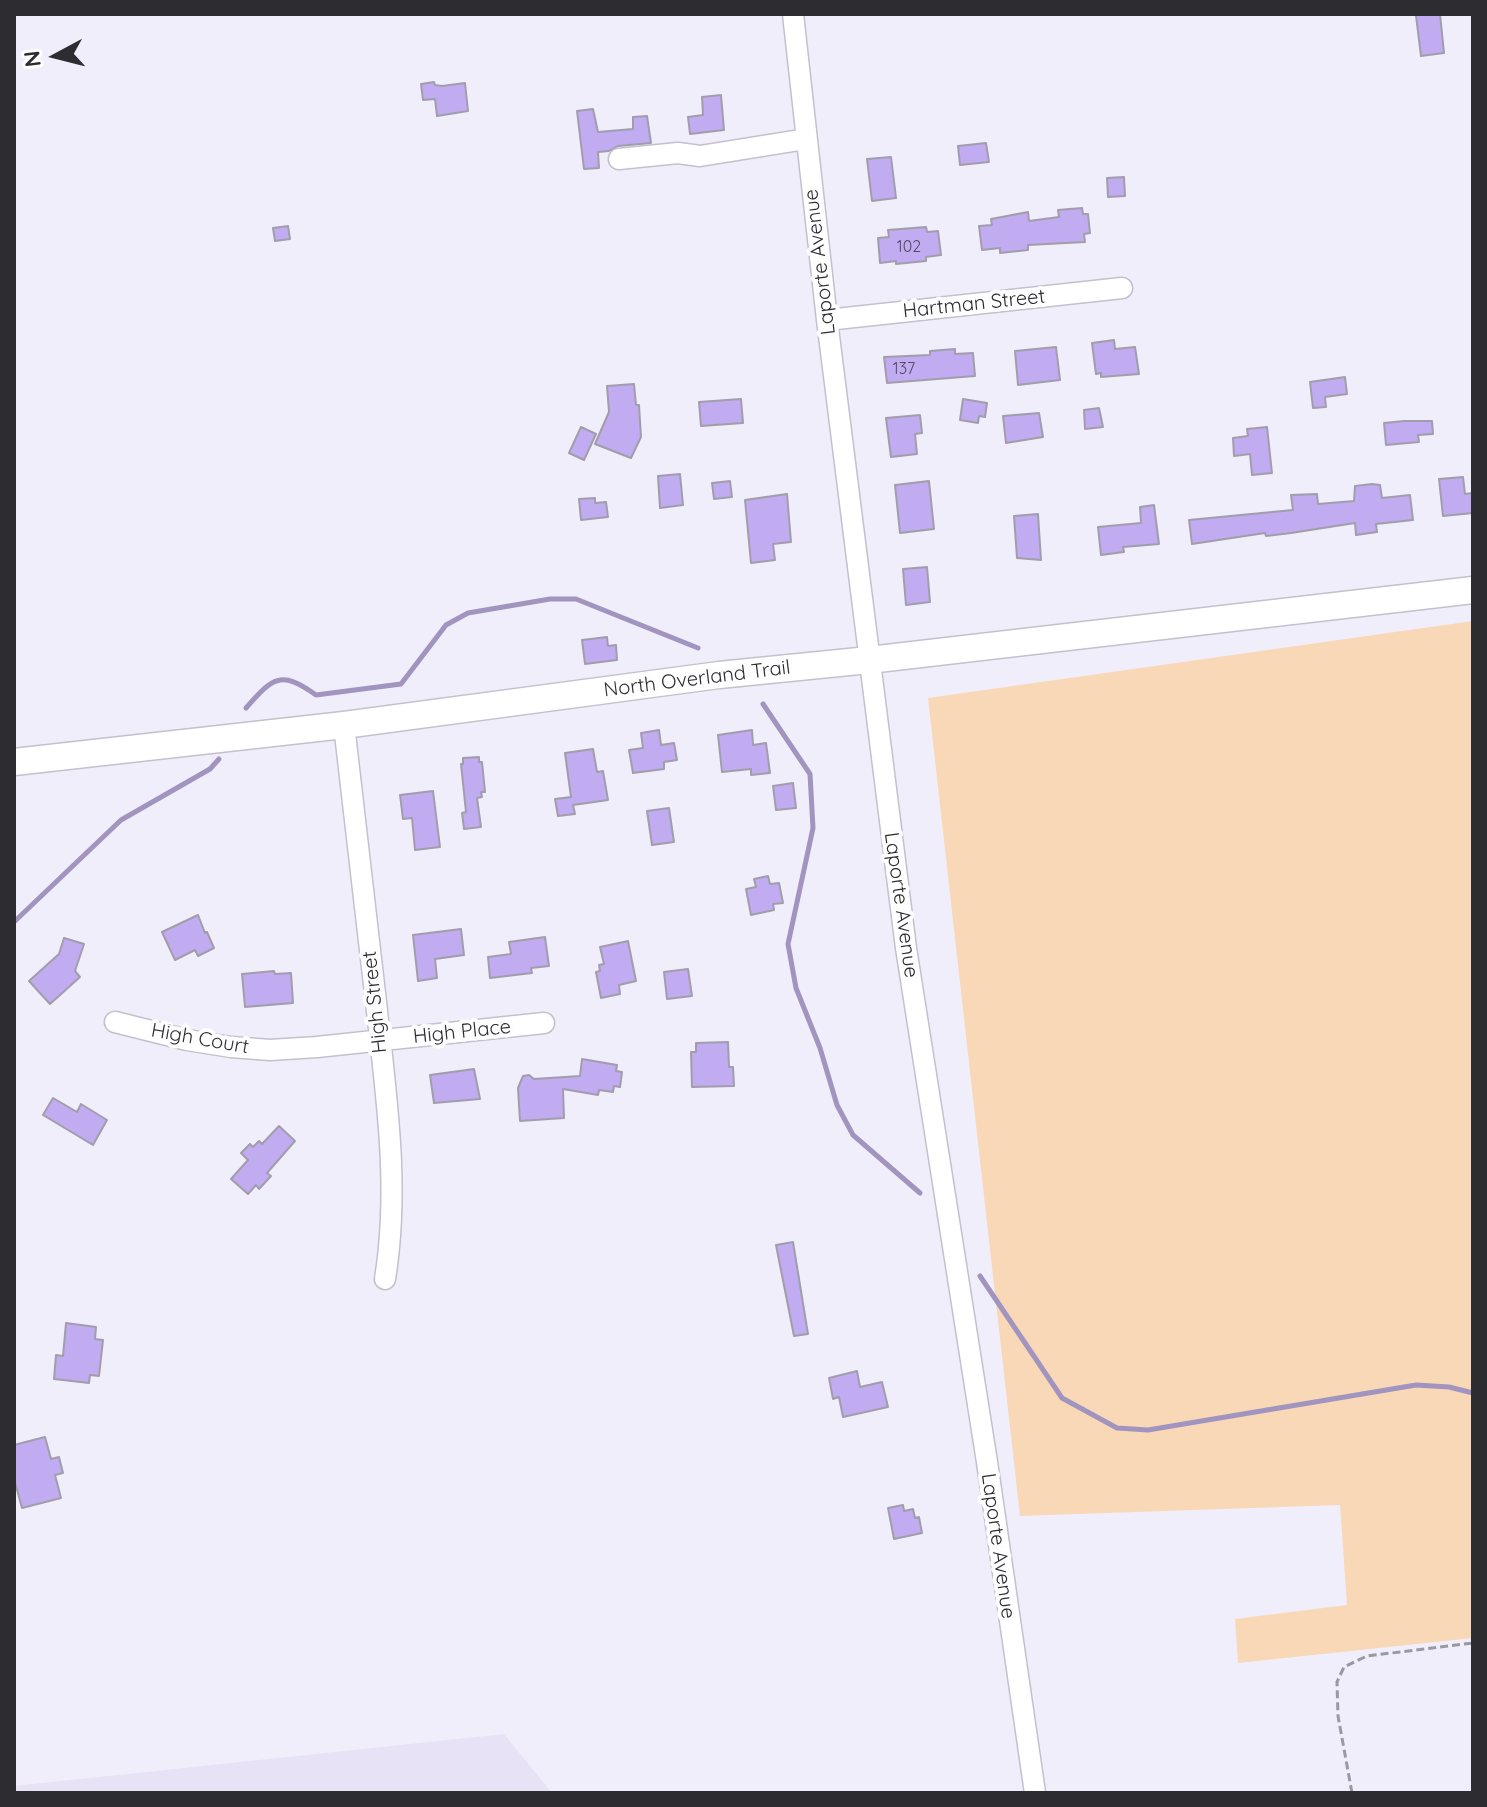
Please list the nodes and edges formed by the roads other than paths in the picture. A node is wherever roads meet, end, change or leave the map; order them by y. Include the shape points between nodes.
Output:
1 (793, 14) edge
2 (806, 139) junction
3 (619, 159) dead end
4 (1122, 288) dead end
5 (827, 320) junction
6 (1473, 590) edge
7 (869, 660) junction
8 (344, 725) junction
9 (14, 762) edge
10 (115, 1022) dead end
11 (544, 1023) dead end
12 (380, 1041) junction
13 (385, 1279) dead end
14 (1035, 1793) edge

1 - 2 street, Laporte Avenue
2 - 3 street via 700,156
2 - 5 street, Laporte Avenue
4 - 5 street, Hartman Street
5 - 7 street, Laporte Avenue
6 - 7 main road, North Overland Trail
7 - 8 main road, North Overland Trail
7 - 14 street, Laporte Avenue via 906,948
8 - 9 main road, North Overland Trail
8 - 12 street, High Street
10 - 12 street, High Court via 270,1050
11 - 12 street, High Place
12 - 13 street, High Street via 393,1185

